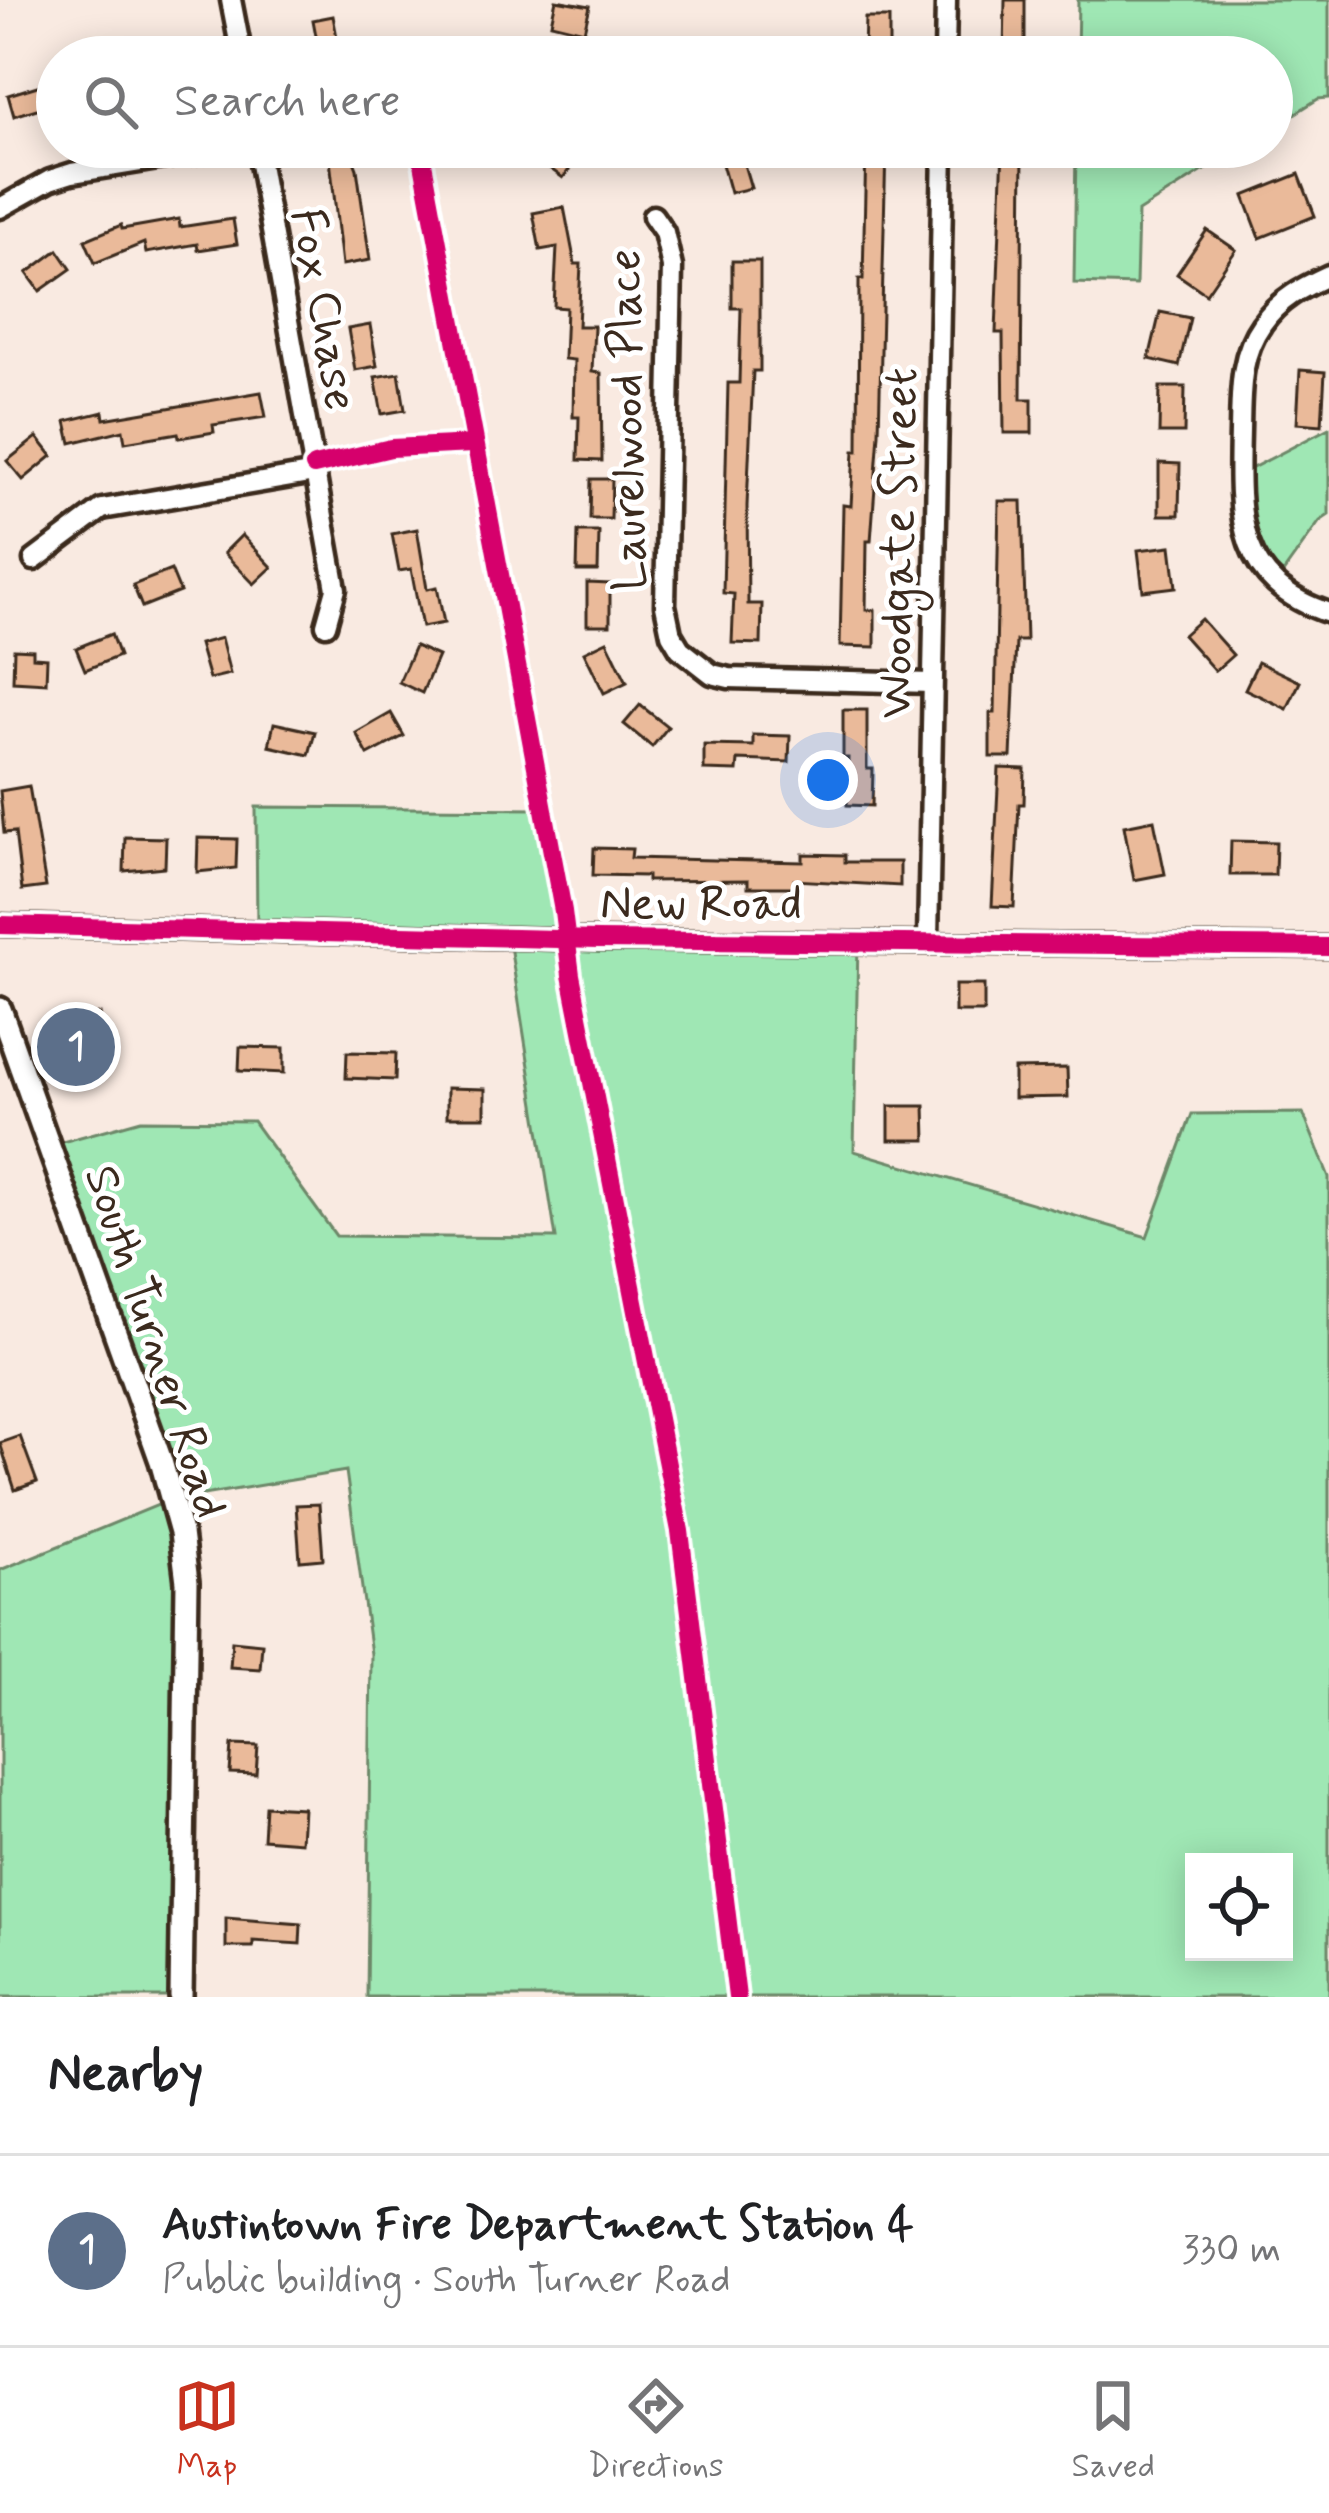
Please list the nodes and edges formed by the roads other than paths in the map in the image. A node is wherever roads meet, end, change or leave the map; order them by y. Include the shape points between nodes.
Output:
1 (231, 0) edge
2 (946, 0) edge
3 (238, 36) edge
4 (945, 36) edge
5 (102, 168) edge
6 (261, 168) edge
7 (943, 168) edge
8 (0, 208) edge
9 (653, 216) dead end
10 (1329, 274) edge
11 (315, 473) junction
12 (34, 560) dead end
13 (1329, 613) edge
14 (326, 625) dead end
15 (932, 683) junction
16 (0, 925) edge
17 (928, 941) junction
18 (1329, 947) edge
19 (0, 1009) edge
20 (181, 1997) edge

1 - 3 street
2 - 4 street
5 - 8 street via 50,180
6 - 11 street, Fox Chase
7 - 15 street, Woodgate Street
9 - 15 street, Laurelwood Place via 672,267 665,605 671,634 694,664 729,678
10 - 13 street via 1280,303 1248,351 1239,497 1245,536 1265,574
11 - 12 street via 102,509
11 - 14 street, Fox Chase via 336,589
15 - 17 street, Woodgate Street
16 - 17 street, New Road
17 - 18 street, New Road
19 - 20 street, South Turner Road via 181,1533 189,1630

